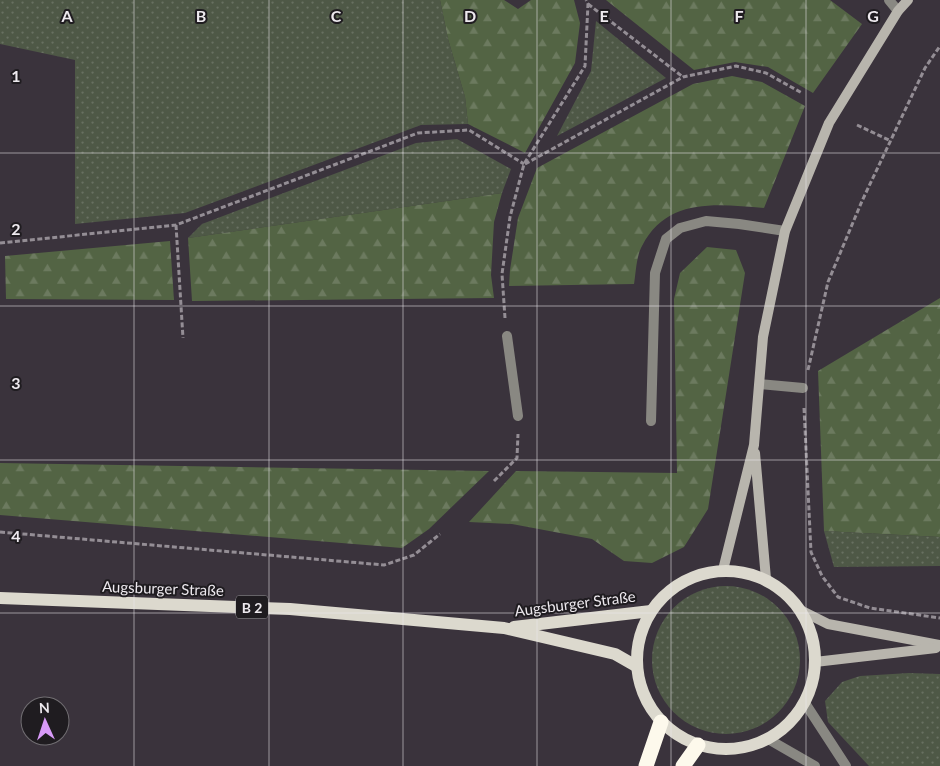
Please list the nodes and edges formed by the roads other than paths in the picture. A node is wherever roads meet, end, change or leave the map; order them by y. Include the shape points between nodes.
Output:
1 (889, 0) edge
2 (908, 0) edge
3 (898, 10) junction
4 (784, 231) junction
5 (507, 336) road end
6 (760, 384) junction
7 (804, 388) road end
8 (518, 416) road end
9 (651, 421) dead end
10 (754, 445) junction
11 (723, 570) junction
12 (766, 579) junction
13 (0, 598) edge
14 (650, 611) junction
15 (802, 611) junction
16 (504, 628) junction
17 (940, 647) edge
18 (815, 662) junction
19 (636, 666) junction
20 (805, 703) junction
21 (661, 722) junction
22 (768, 739) junction
23 (698, 745) junction
24 (646, 766) edge
25 (683, 766) edge
26 (815, 766) edge
27 (846, 766) edge

1 - 3 lane
2 - 3 main road
3 - 4 main road via 829,124
4 - 6 main road via 763,337
4 - 9 lane via 706,221 680,228 666,239 655,273
5 - 8 lane
6 - 7 lane
6 - 10 main road
10 - 11 main road
10 - 12 main road
11 - 12 main road via 745,572
11 - 14 main road via 695,575 670,590
12 - 15 main road via 780,588
13 - 16 main road, Augsburger Straße / B 2 via 290,609
14 - 16 main road, Augsburger Straße / B 2
14 - 19 main road via 639,635
15 - 17 main road via 828,624
15 - 18 main road via 814,640
16 - 19 main road, Augsburger Straße / B 2 via 615,654
17 - 18 main road
18 - 20 main road
19 - 21 main road via 648,705
20 - 22 main road via 789,724
20 - 27 lane
21 - 23 main road via 672,732
21 - 24 highway
22 - 23 main road via 746,747 722,750
22 - 26 lane
23 - 25 highway

